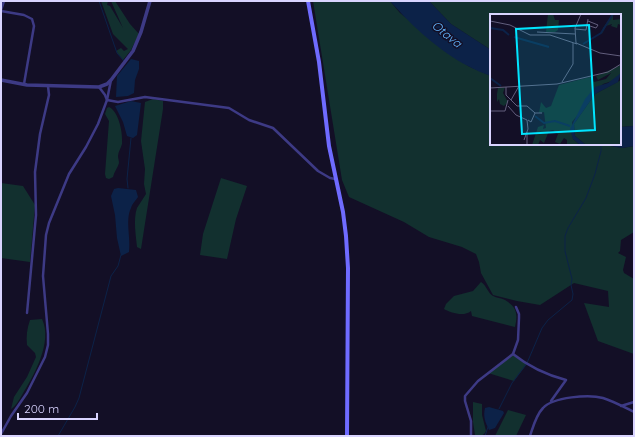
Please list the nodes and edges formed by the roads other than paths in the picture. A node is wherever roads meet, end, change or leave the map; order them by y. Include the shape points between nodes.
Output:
1 (4, 1) edge
2 (150, 1) edge
3 (308, 1) edge
4 (1, 11) edge
5 (1, 80) edge
6 (111, 80) junction
7 (24, 85) junction
8 (48, 85) junction
9 (99, 87) junction
10 (107, 100) junction
11 (335, 179) junction
12 (516, 307) dead end
13 (27, 313) dead end
14 (513, 354) junction
15 (550, 402) junction
16 (634, 402) edge
17 (621, 406) junction
18 (634, 412) edge
19 (1, 434) edge
20 (347, 436) edge
21 (471, 436) edge
22 (530, 436) edge

1 - 4 street
2 - 6 street via 133,51
3 - 11 main road
4 - 7 street via 32,19 34,26
5 - 7 street
6 - 9 street
6 - 10 street
7 - 8 street
8 - 9 street
8 - 13 street via 49,96 35,172 37,204
9 - 10 street
10 - 11 street via 118,102 145,97 229,108 249,120 273,128 318,171
10 - 19 street via 86,148 69,174 46,235 43,276 48,345 45,357 27,393
11 - 20 main road via 343,212 348,268
12 - 14 street via 519,316 518,334
14 - 15 street via 547,374 566,380
14 - 21 street via 490,370 466,394
15 - 17 street via 592,396 604,398
15 - 22 street via 540,411
16 - 17 street
17 - 18 street

